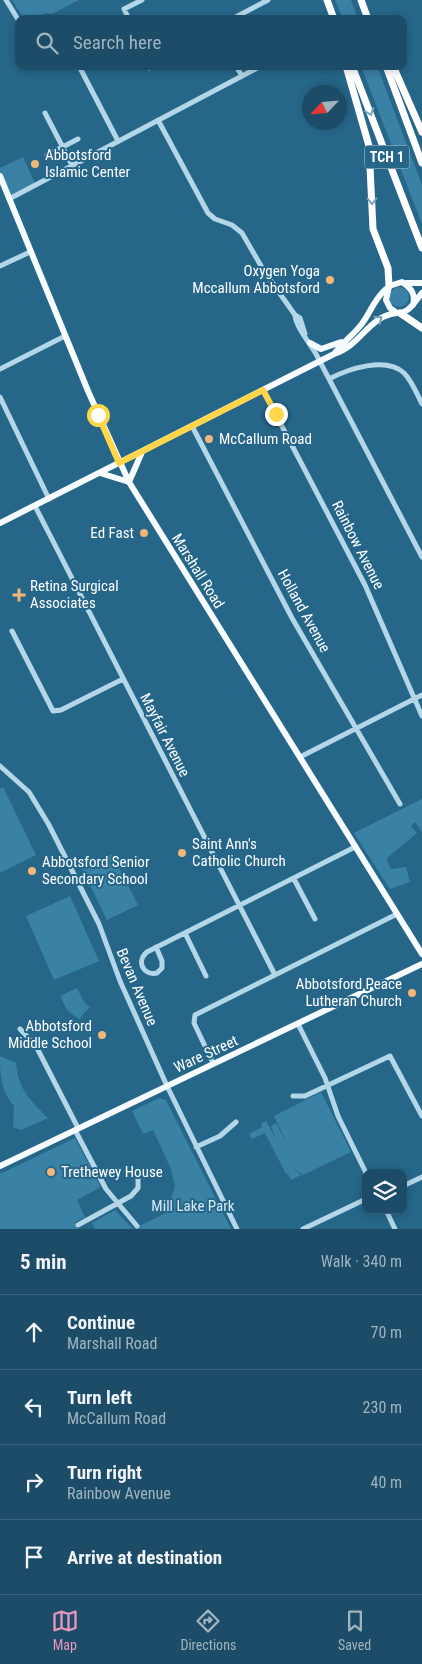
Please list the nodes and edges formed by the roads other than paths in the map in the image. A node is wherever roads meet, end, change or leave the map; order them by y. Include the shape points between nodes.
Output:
1 (6, 0) edge
2 (142, 0) edge
3 (268, 0) edge
4 (326, 0) edge
5 (361, 0) edge
6 (117, 8) dead end
7 (124, 9) junction
8 (15, 15) edge
9 (127, 15) edge
10 (240, 15) edge
11 (332, 15) edge
12 (367, 15) edge
13 (81, 70) edge
14 (238, 70) edge
15 (253, 70) edge
16 (347, 70) edge
17 (354, 70) edge
18 (387, 70) edge
19 (395, 70) edge
20 (242, 76) junction
21 (45, 113) dead end
22 (158, 120) junction
23 (422, 132) edge
24 (78, 139) dead end
25 (118, 141) junction
26 (62, 147) junction
27 (47, 156) dead end
28 (422, 163) edge
29 (72, 165) junction
30 (0, 176) edge
31 (9, 198) junction
32 (422, 248) edge
33 (30, 252) junction
34 (0, 266) edge
35 (402, 282) junction
36 (422, 283) edge
37 (388, 287) junction
38 (422, 293) edge
39 (412, 305) junction
40 (398, 313) junction
41 (422, 328) edge
42 (65, 336) junction
43 (345, 341) junction
44 (310, 343) junction
45 (334, 354) junction
46 (320, 362) junction
47 (0, 369) edge
48 (329, 379) junction
49 (263, 390) junction
50 (0, 397) edge
51 (422, 404) edge
52 (192, 426) junction
53 (142, 452) junction
54 (119, 463) junction
55 (100, 473) junction
56 (128, 482) junction
57 (49, 499) junction
58 (35, 506) junction
59 (0, 523) edge
60 (422, 557) edge
61 (12, 631) dead end
62 (123, 679) junction
63 (422, 695) edge
64 (414, 699) junction
65 (422, 716) edge
66 (356, 728) junction
67 (300, 757) junction
68 (0, 766) edge
69 (400, 804) dead end
70 (355, 847) junction
71 (294, 879) junction
72 (239, 906) junction
73 (398, 914) junction
74 (315, 919) dead end
75 (184, 933) junction
76 (156, 947) junction
77 (422, 954) edge
78 (422, 964) edge
79 (275, 975) junction
80 (206, 976) dead end
81 (298, 1024) junction
82 (20, 1029) dead end
83 (213, 1064) junction
84 (328, 1085) junction
85 (166, 1086) junction
86 (293, 1096) dead end
87 (422, 1116) edge
88 (236, 1122) dead end
89 (77, 1129) junction
90 (196, 1147) junction
91 (0, 1166) edge
92 (364, 1169) edge
93 (138, 1172) dead end
94 (422, 1177) edge
95 (407, 1184) edge
96 (362, 1201) edge
97 (117, 1204) junction
98 (388, 1214) edge
99 (78, 1225) dead end
100 (137, 1226) dead end
101 (237, 1229) edge
102 (303, 1229) edge
103 (395, 1229) edge

1 - 8 street
2 - 7 street
3 - 10 street
4 - 11 highway
5 - 12 highway
6 - 7 street
7 - 9 street
13 - 25 street
14 - 20 street
15 - 20 street
16 -> 37 highway via 369,146 373,229 388,268
17 -> 32 highway, TCH 1
18 - 28 highway, TCH 1
19 - 23 highway
20 - 22 street
21 - 26 street
22 - 25 street
22 - 44 street via 203,206 215,219 242,233 264,271 300,318
24 - 26 street
25 - 29 street
26 - 27 street
26 - 29 street
29 - 31 street
30 - 31 main road, Marshall Road
31 - 33 main road, Marshall Road
33 - 34 street
33 - 42 main road, Marshall Road
35 - 36 main road
35 - 37 main road
35 - 39 main road via 413,292
37 - 40 main road via 385,295 387,304
37 - 43 main road via 377,297 360,327
38 - 39 main road
39 - 40 main road
40 - 41 highway
45 -> 40 main road via 351,347 382,316
42 - 47 street
42 - 54 main road, Marshall Road
43 - 44 main road via 321,349
43 - 45 main road
44 - 46 street
45 - 46 main road
46 - 48 street
46 - 49 main road
48 - 51 street via 369,366 391,366 404,373
48 - 60 street
49 - 52 main road
49 - 64 street, Rainbow Avenue via 365,585
50 - 57 street
52 - 53 main road
52 - 66 street, Holland Avenue via 292,618
53 - 54 main road
53 - 56 main road
54 - 55 main road
54 - 56 main road, Marshall Road
55 - 56 main road
55 - 57 main road
56 - 67 main road, Marshall Road
57 - 58 main road
58 - 59 main road
58 - 62 street, Mayfair Avenue
61 - 62 street via 53,711
62 - 72 street, Mayfair Avenue
63 - 64 street
64 - 65 street, Rainbow Avenue
64 - 66 street
66 - 67 street
66 - 69 street, Holland Avenue
67 - 70 main road, Marshall Road
68 - 85 street, Bevan Avenue via 38,803 98,924
70 - 71 street
70 - 73 main road, Marshall Road
71 - 72 street
71 - 74 street
72 - 75 street
72 - 79 street, Mayfair Avenue
73 - 77 main road, Marshall Road
73 - 79 street
75 - 76 street
75 - 80 street
76 - 76 street via 144,954 141,960 144,970 150,974 162,968
78 - 81 main road, Ware Street
79 - 83 street via 195,1015 194,1023
81 - 83 main road, Ware Street
81 - 84 street
82 - 89 street via 36,1046
83 - 85 main road, Ware Street
84 - 86 street via 305,1096
84 - 87 street via 390,1056
84 - 92 street via 338,1116
85 - 89 main road, Ware Street
85 - 90 street, Bevan Avenue
88 - 90 street via 220,1136
89 - 91 main road, Ware Street
89 - 97 street via 106,1189
90 - 101 street, Bevan Avenue
93 - 97 street via 138,1188
94 - 95 street
96 - 102 street
97 - 99 street
97 - 100 street
98 - 103 street

